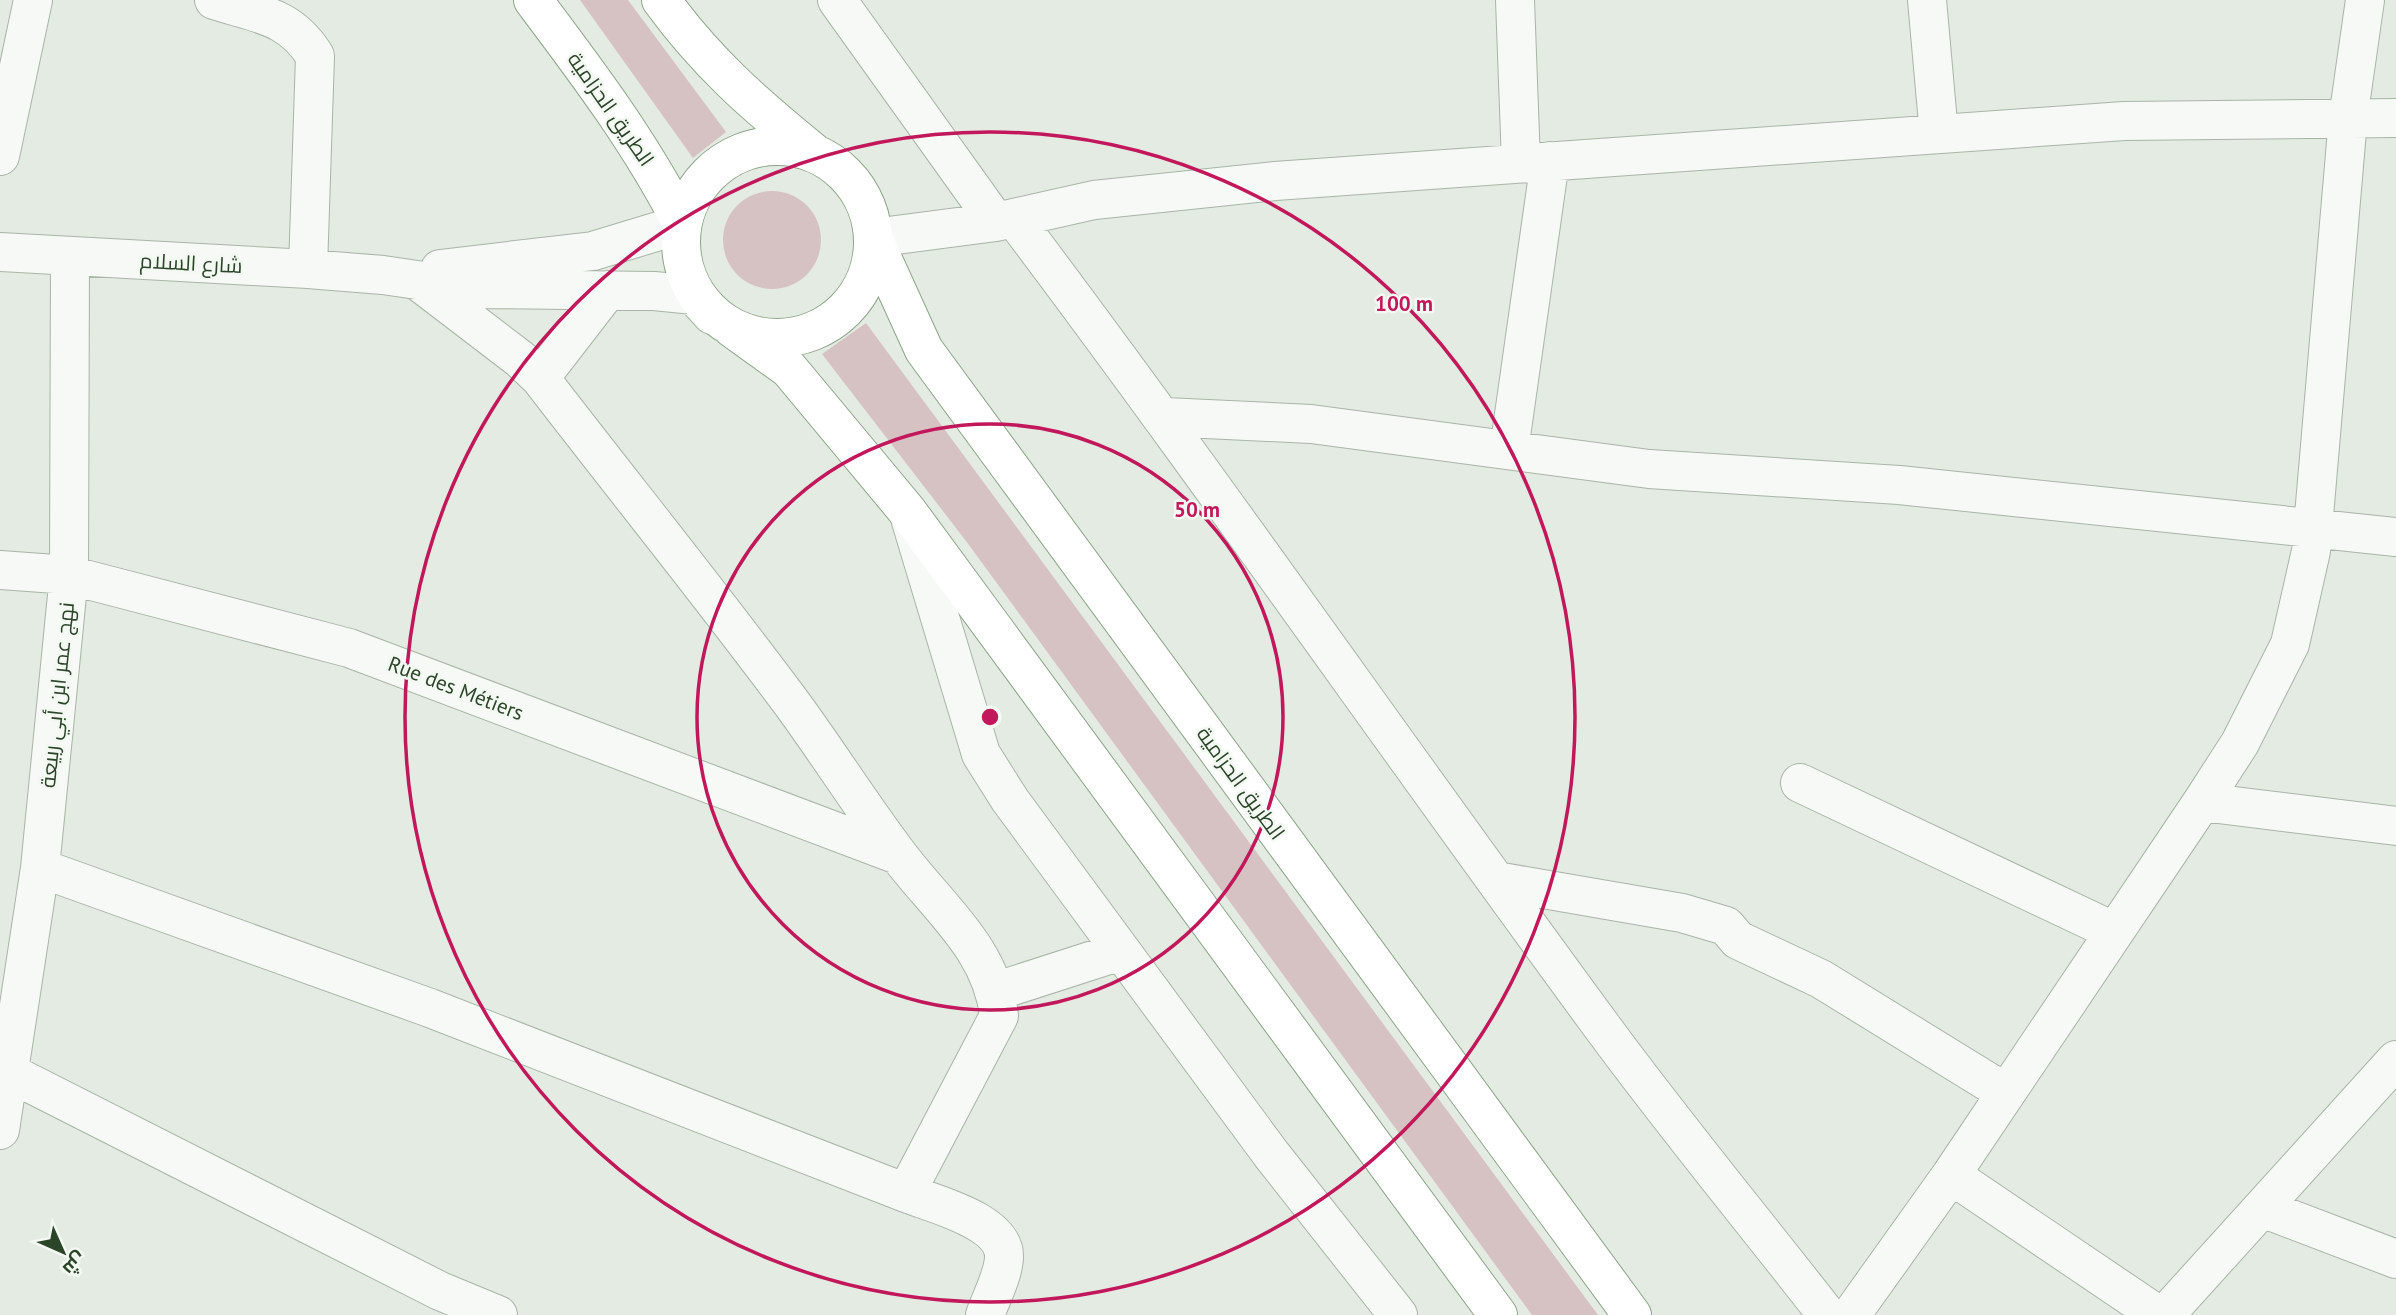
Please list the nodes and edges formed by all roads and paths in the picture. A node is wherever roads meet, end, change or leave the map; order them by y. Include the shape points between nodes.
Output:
1 (33, 0) edge
2 (214, 0) edge
3 (533, 0) edge
4 (662, 0) edge
5 (837, 0) edge
6 (1515, 0) edge
7 (1927, 0) edge
8 (2365, 0) edge
9 (2396, 117) edge
10 (2348, 119) junction
11 (1939, 134) junction
12 (813, 152) junction
13 (0, 156) edge
14 (1535, 162) junction
15 (1005, 220) junction
16 (682, 224) junction
17 (873, 238) junction
18 (0, 252) edge
19 (70, 256) junction
20 (308, 269) junction
21 (401, 278) junction
22 (608, 290) junction
23 (722, 322) junction
24 (540, 378) junction
25 (1164, 418) junction
26 (1509, 450) junction
27 (908, 512) junction
28 (2313, 530) junction
29 (2396, 537) edge
30 (0, 570) edge
31 (69, 575) junction
32 (1800, 783) dead end
33 (2202, 802) junction
34 (2396, 826) edge
35 (898, 855) junction
36 (40, 868) junction
37 (1496, 881) junction
38 (2113, 931) junction
39 (1121, 951) junction
40 (997, 991) junction
41 (2396, 1060) edge
42 (5, 1070) edge
43 (2006, 1093) junction
44 (0, 1130) edge
45 (1951, 1175) junction
46 (905, 1193) junction
47 (2262, 1208) junction
48 (2396, 1259) edge
49 (428, 1303) edge
50 (498, 1315) edge
51 (985, 1315) edge
52 (1398, 1315) edge
53 (1498, 1315) edge
54 (1632, 1315) edge
55 (1827, 1315) edge
56 (1851, 1315) edge
57 (2158, 1315) edge
58 (2165, 1315) edge

1 - 13 street
2 - 20 street via 276,19 302,34 315,56
3 - 16 highway, الطريق الحزامية via 641,150
4 - 12 highway, الطريق الحزامية via 736,89
5 - 15 street
6 - 14 street
7 - 11 street
8 - 10 street
9 - 10 street
10 - 11 street via 2124,121
10 - 28 street
11 - 14 street
12 - 16 highway, الطريق الحزامية via 782,145 751,148 723,162 700,183
12 - 17 highway, الطريق الحزامية via 838,166 858,188 870,214
14 - 15 street via 1094,200
14 - 26 street
15 - 17 street
15 - 25 street
16 - 21 street, شارع السلام via 593,251
16 - 23 highway, الطريق الحزامية via 685,274 696,296
17 - 23 highway, الطريق الحزامية via 869,275 852,303 827,325 796,337 764,339
17 - 54 highway, الطريق الحزامية via 924,350
18 - 19 street, شارع السلام
19 - 20 street, شارع السلام
19 - 31 street, نهج عمر ابن أبي ربيعة
20 - 21 street, شارع السلام
21 - 22 street, شارع السلام via 478,289
21 - 24 street via 520,359
22 - 23 street, شارع السلام via 694,295
22 - 24 street
23 - 27 highway, الطريق الحزامية via 789,369
24 - 35 street via 786,696
25 - 26 street via 1311,424
25 - 37 street
26 - 28 street via 1649,469 1899,485
27 - 39 street via 981,754
27 - 53 highway, الطريق الحزامية
28 - 29 street
28 - 33 street via 2290,644 2239,743
30 - 31 street, Rue des Métiers
31 - 35 street, Rue des Métiers via 349,648
31 - 36 street, نهج عمر ابن أبي ربيعة
32 - 38 street
33 - 34 street
33 - 38 street
35 - 40 street via 965,933
36 - 42 street, نهج عمر ابن أبي ربيعة
36 - 46 street via 430,1008
37 - 43 street via 1682,913 1726,926 1738,940 1821,979
37 - 55 street via 1606,1032
38 - 43 street
39 - 40 street
39 - 52 street via 1271,1154
40 - 46 street via 999,1016
41 - 47 street
42 - 44 street, نهج عمر ابن أبي ربيعة
42 - 49 street
43 - 45 street
45 - 56 street
45 - 57 street
46 - 51 street via 988,1226 1000,1240 1004,1258
47 - 48 street
47 - 58 street
49 - 50 street

